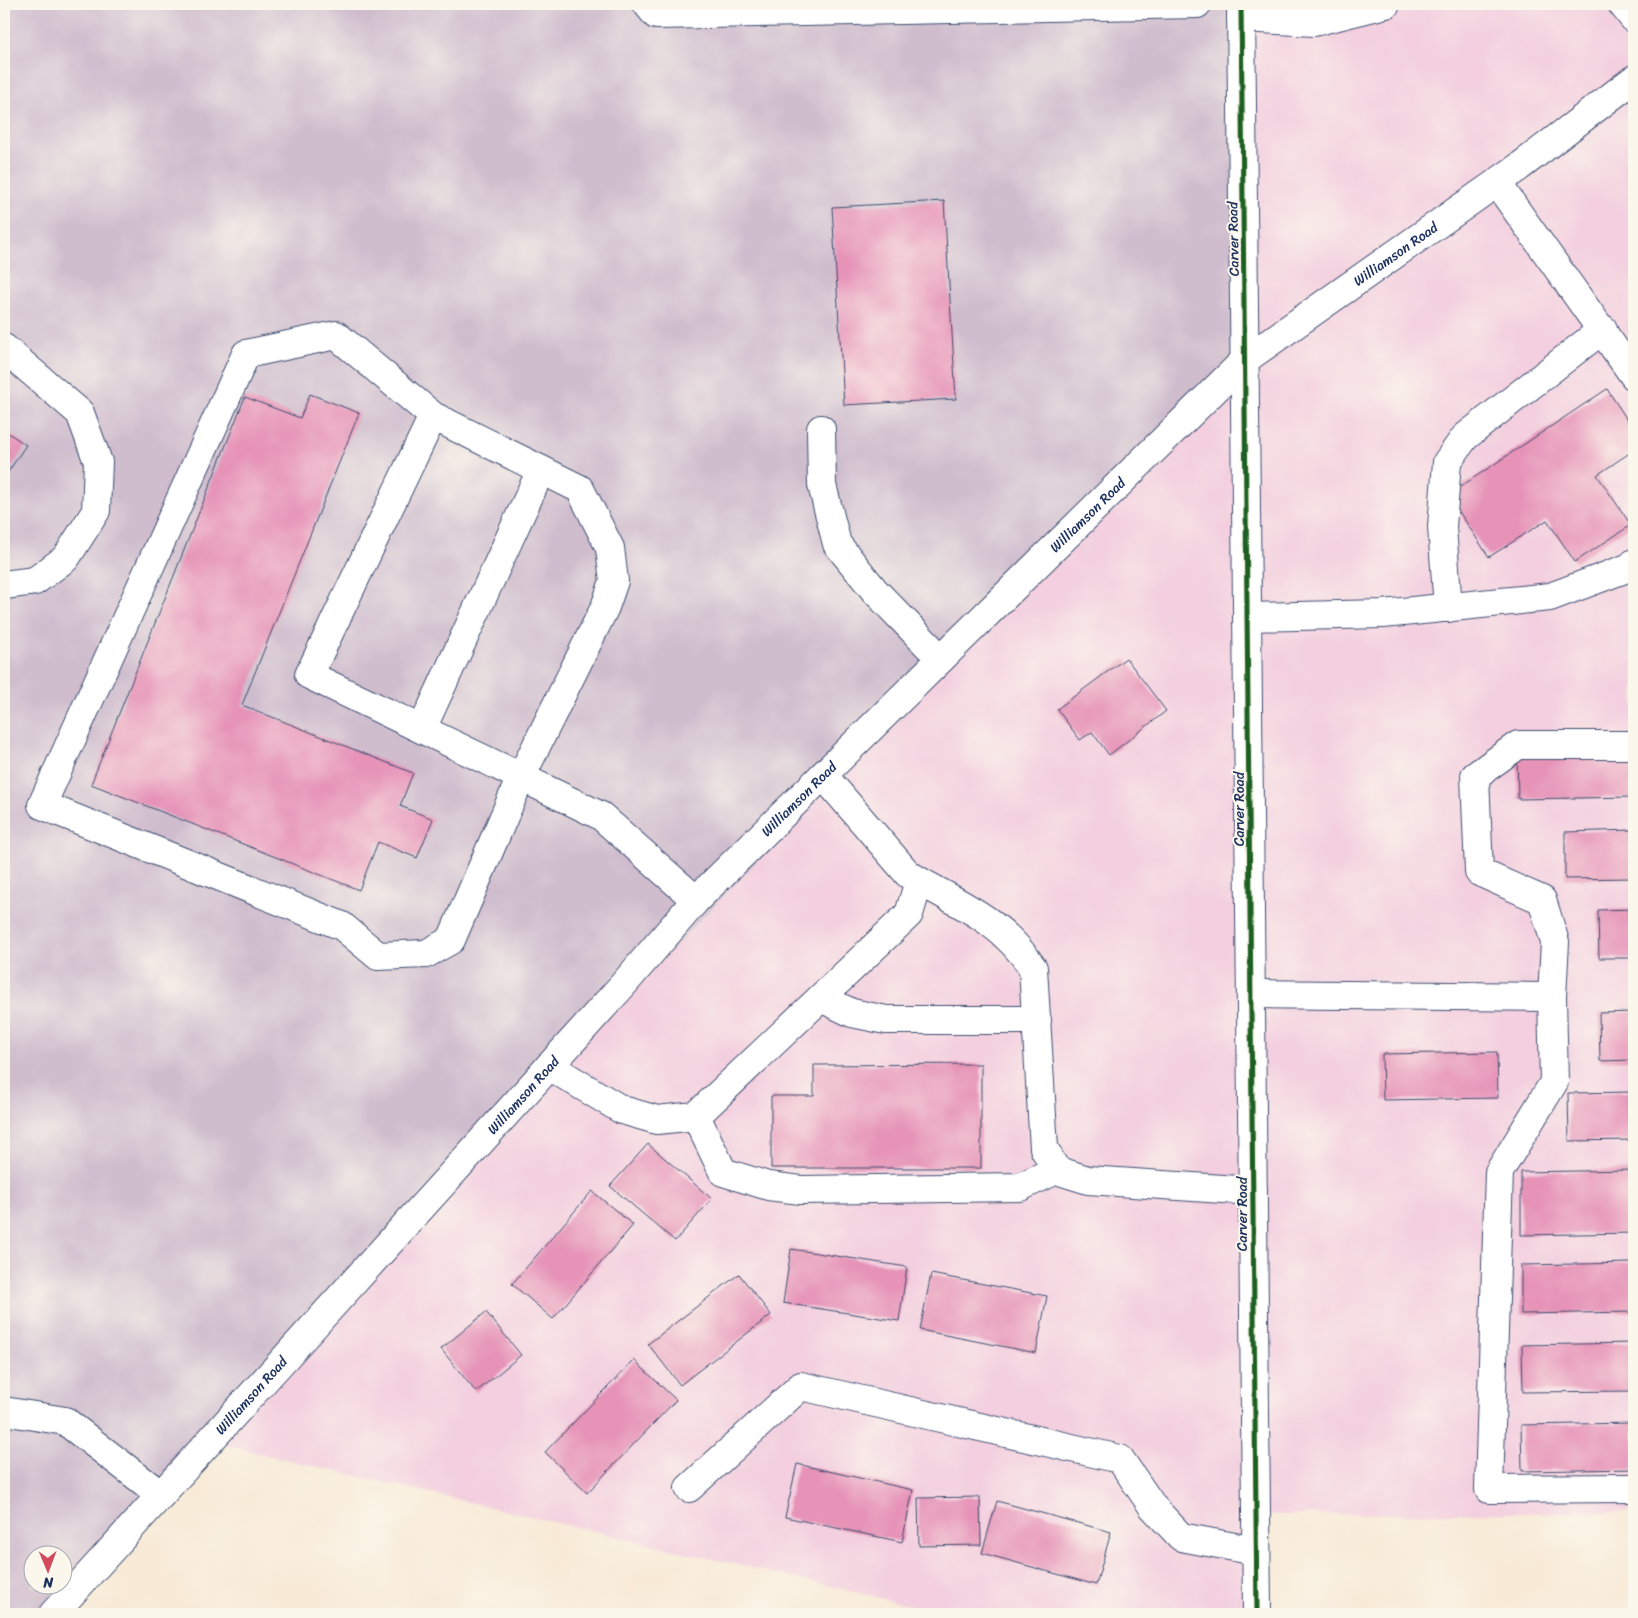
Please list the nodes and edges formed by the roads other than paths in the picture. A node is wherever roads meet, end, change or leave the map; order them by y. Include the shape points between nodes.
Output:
1 (647, 4) edge
2 (1197, 4) edge
3 (1386, 4) edge
4 (1622, 4) edge
5 (1241, 11) edge
6 (1634, 19) edge
7 (1634, 79) edge
8 (1497, 182) junction
9 (1603, 329) junction
10 (4, 348) edge
11 (1246, 358) junction
12 (1634, 376) edge
13 (433, 416) junction
14 (822, 429) dead end
15 (541, 470) junction
16 (1634, 563) edge
17 (4, 585) edge
18 (1448, 608) junction
19 (1248, 617) junction
20 (941, 659) junction
21 (422, 729) junction
22 (1634, 746) edge
23 (823, 775) junction
24 (521, 777) junction
25 (919, 881) junction
26 (696, 900) junction
27 (1252, 994) junction
28 (1552, 996) junction
29 (821, 998) junction
30 (1037, 1020) junction
31 (549, 1066) junction
32 (696, 1116) junction
33 (1056, 1170) junction
34 (1253, 1190) junction
35 (4, 1411) edge
36 (690, 1488) dead end
37 (1634, 1488) edge
38 (161, 1496) junction
39 (1256, 1551) junction
40 (53, 1614) edge
41 (1257, 1614) edge

1 - 2 main road via 656,15
3 - 5 main road via 1314,22
4 - 6 main road
5 - 11 main road, Carver Road
7 - 8 main road, Williamson Road
8 - 9 main road
8 - 11 main road, Williamson Road
9 - 12 main road
9 - 18 main road via 1465,437 1447,462 1442,527
10 - 17 main road via 80,413 98,462 96,511 66,558 35,581
11 - 19 main road, Carver Road
11 - 20 main road, Williamson Road
13 - 15 main road
13 - 21 main road via 309,675
13 - 24 main road via 336,335 246,354 42,805 342,926 378,956 426,954 451,940
14 - 20 main road via 822,485 838,544 875,590
15 - 21 main road
15 - 24 main road via 580,490 610,548 614,581 605,607
16 - 18 main road via 1550,596
18 - 19 main road via 1383,614
19 - 27 main road, Carver Road
20 - 23 main road, Williamson Road
21 - 24 main road
22 - 28 main road via 1518,745 1475,776 1479,872 1542,900 1555,942
23 - 25 main road via 908,874
23 - 26 main road, Williamson Road
24 - 26 main road via 601,816
25 - 29 main road via 909,914
25 - 30 main road via 986,918 1019,946 1034,968
26 - 31 main road, Williamson Road
27 - 28 main road
27 - 34 main road, Carver Road
28 - 37 main road via 1554,1082 1499,1172 1489,1489
29 - 30 main road via 852,1013 886,1020
29 - 32 main road
30 - 33 main road via 1044,1148
31 - 32 main road via 622,1110 658,1120
31 - 38 main road, Williamson Road
32 - 33 main road via 724,1172 768,1186 802,1190 1020,1187
33 - 34 main road via 1088,1180
34 - 39 main road, Carver Road
35 - 38 main road via 65,1421
36 - 39 main road via 800,1386 1120,1459 1153,1507 1181,1537
38 - 40 main road, Williamson Road
39 - 41 main road, Carver Road

